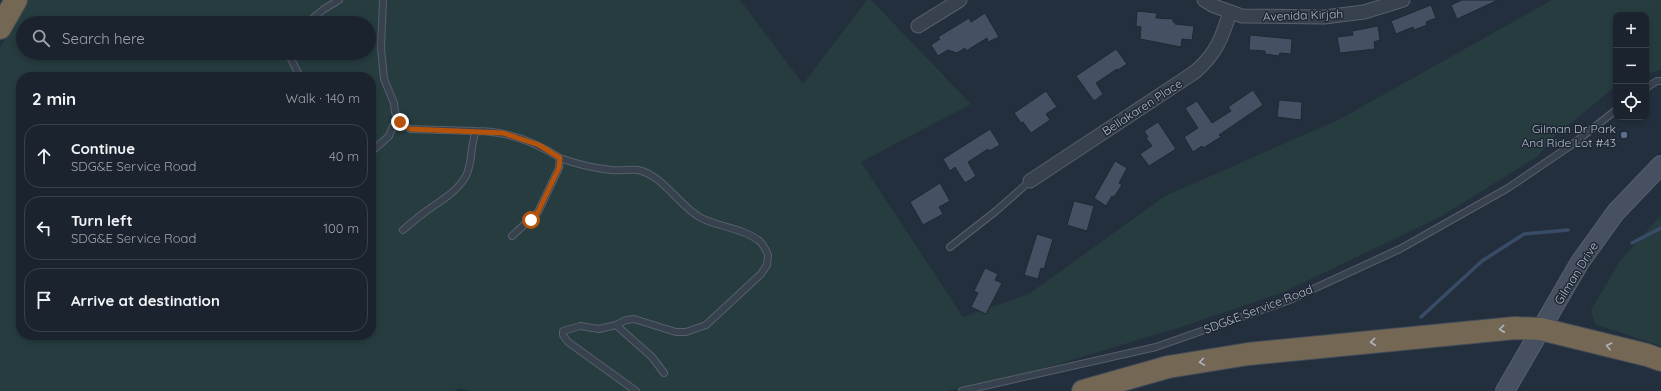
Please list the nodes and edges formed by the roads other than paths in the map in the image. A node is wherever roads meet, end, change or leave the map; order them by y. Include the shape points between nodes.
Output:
1 (16, 0) edge
2 (339, 0) edge
3 (383, 0) edge
4 (960, 0) edge
5 (1204, 0) edge
6 (1403, 0) edge
7 (1230, 12) junction
8 (317, 16) edge
9 (918, 26) dead end
10 (0, 28) edge
11 (292, 60) edge
12 (298, 72) edge
13 (1661, 81) edge
14 (1649, 86) edge
15 (1613, 112) edge
16 (400, 122) junction
17 (476, 131) junction
18 (376, 148) edge
19 (560, 158) junction
20 (1661, 165) edge
21 (1030, 181) joint
22 (403, 230) dead end
23 (512, 236) dead end
24 (950, 247) dead end
25 (616, 325) junction
26 (1541, 329) junction
27 (1661, 360) edge
28 (664, 373) dead end
29 (636, 391) edge
30 (962, 391) edge
31 (1083, 391) edge
32 (1505, 391) edge

1 - 10 highway
2 - 8 lane
3 - 16 lane via 381,48 384,79
4 - 9 street
5 - 7 street, Avenida Kirjah
6 - 7 street, Avenida Kirjah via 1364,12 1324,17 1242,16
7 - 21 street, Bellakaren Place via 1223,36 1208,61 1195,72
11 - 12 lane
13 - 14 lane
15 - 30 lane, SDG&E Service Road via 1573,144 1508,188 1400,249 1287,301 1156,347
16 - 17 lane via 410,129
16 - 18 lane via 393,126 389,136
17 - 19 lane via 503,133 539,145
17 - 22 lane via 466,175 449,196
19 - 23 lane via 559,168 538,212
19 - 25 lane via 580,165 611,170 638,170 648,174 656,178 686,208 702,218 760,241 768,255 767,266 761,274 706,325 686,332 676,332 634,319
20 - 26 main road, Gilman Drive via 1616,212 1599,235
21 - 24 lane
25 - 28 lane via 652,357
25 - 29 lane via 599,329 580,326 563,331 563,335 568,342
27 -> 26 highway
26 -> 31 highway via 1514,328 1248,354 1168,367
26 - 32 main road, Gilman Drive

